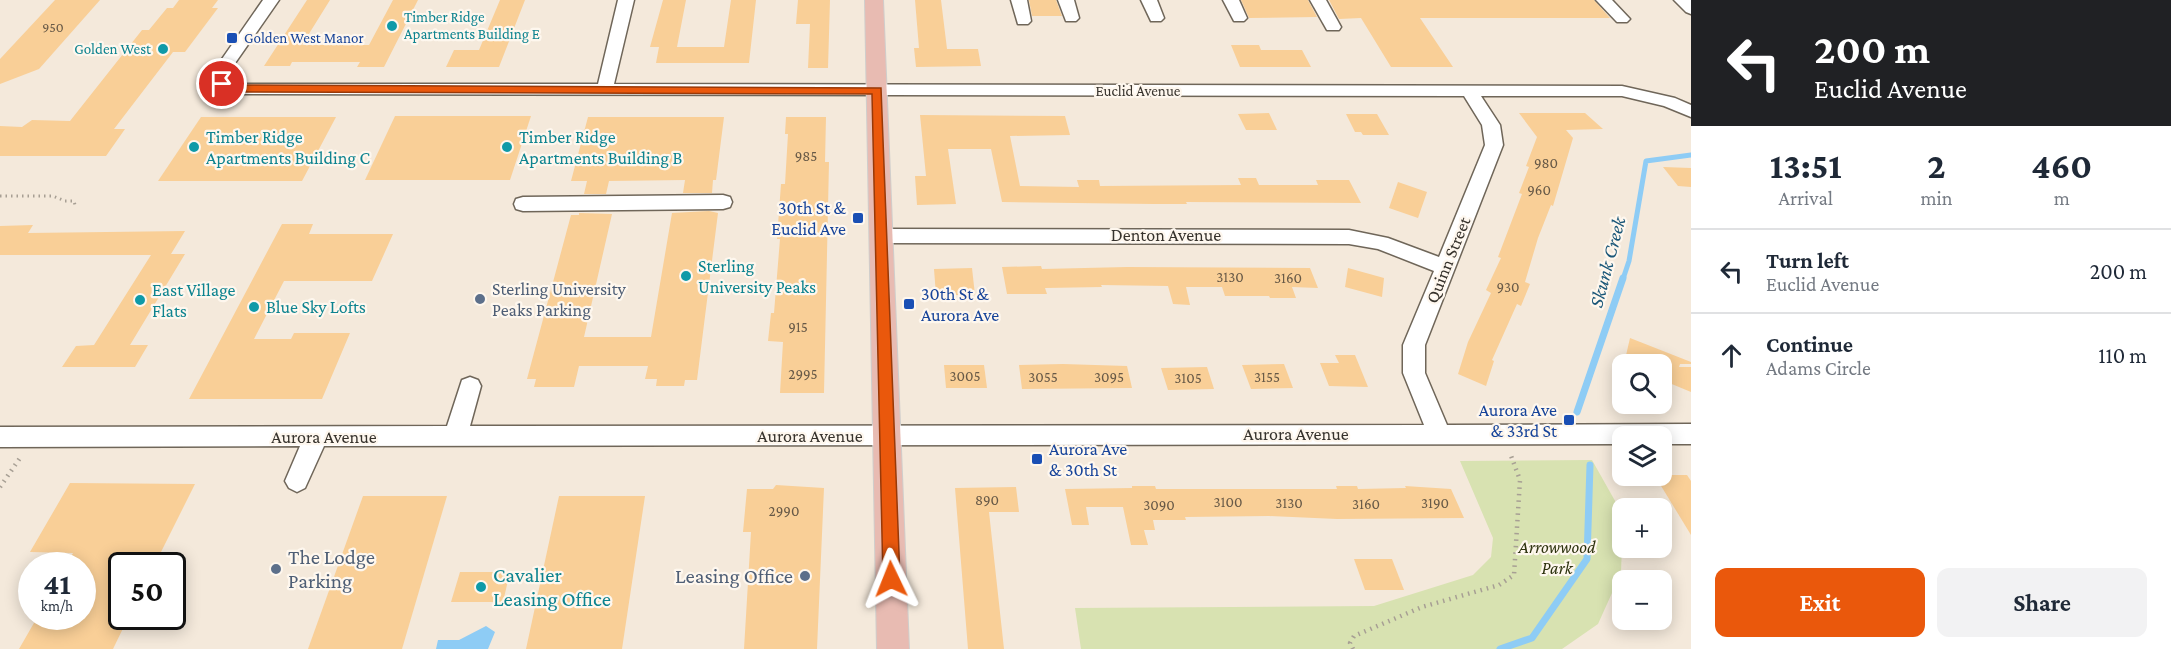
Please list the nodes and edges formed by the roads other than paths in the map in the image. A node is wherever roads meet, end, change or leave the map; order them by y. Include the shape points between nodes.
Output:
1 (271, 0) edge
2 (626, 0) edge
3 (874, 0) edge
4 (1019, 0) edge
5 (1066, 0) edge
6 (1149, 0) edge
7 (1231, 0) edge
8 (1318, 0) edge
9 (1604, 0) edge
10 (1682, 0) edge
11 (1691, 9) edge
12 (1071, 18) dead end
13 (1156, 18) dead end
14 (1239, 18) dead end
15 (1622, 19) dead end
16 (1023, 21) dead end
17 (1333, 27) dead end
18 (605, 90) junction
19 (877, 91) junction
20 (1469, 91) junction
21 (1691, 112) edge
22 (723, 202) dead end
23 (523, 204) dead end
24 (881, 236) junction
25 (1446, 268) junction
26 (470, 386) dead end
27 (1439, 434) junction
28 (1691, 434) edge
29 (886, 436) junction
30 (0, 437) edge
31 (316, 437) junction
32 (456, 437) junction
33 (297, 481) dead end
34 (894, 649) edge

1 - 18 street, Euclid Avenue via 223,69 219,77 222,84 233,89
2 - 18 street
3 - 19 main road
4 - 16 street
5 - 12 street
6 - 13 street
7 - 14 street
8 - 17 street
9 - 15 street
10 - 11 street
18 - 19 street, Euclid Avenue
19 - 20 street, Euclid Avenue
19 - 24 main road
20 - 21 street, Euclid Avenue via 1622,91 1669,102
20 - 25 street, Quinn Street via 1491,125 1494,145
22 - 23 street
24 - 25 street, Denton Avenue via 1349,237 1381,243
24 - 29 main road
25 - 27 street, Quinn Street via 1414,345 1414,373
26 - 32 street
27 - 28 street, Aurora Avenue
27 - 29 street, Aurora Avenue
29 - 32 street, Aurora Avenue
29 - 34 main road
30 - 31 street, Aurora Avenue
31 - 32 street, Aurora Avenue
31 - 33 street

